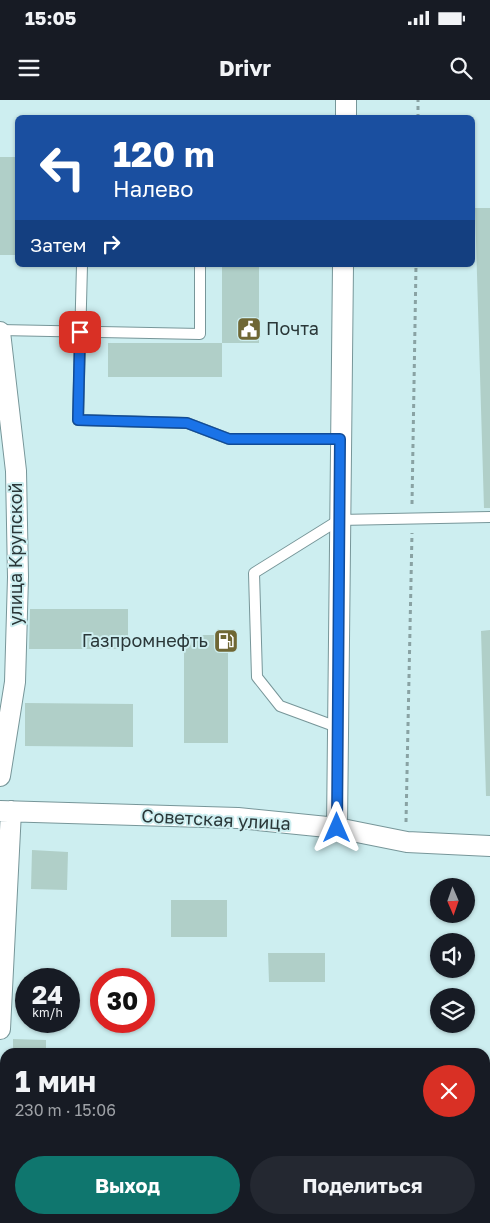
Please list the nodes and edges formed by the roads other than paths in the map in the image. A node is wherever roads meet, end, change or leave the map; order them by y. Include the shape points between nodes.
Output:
1 (346, 100) edge
2 (346, 115) edge
3 (82, 267) edge
4 (200, 267) edge
5 (343, 267) edge
6 (0, 331) edge
7 (80, 332) junction
8 (340, 439) junction
9 (490, 517) edge
10 (339, 520) junction
11 (337, 727) junction
12 (0, 776) edge
13 (6, 811) edge
14 (337, 828) junction
15 (490, 846) edge
16 (0, 1029) edge

1 - 2 street
3 - 7 lane
4 - 7 lane via 200,334
5 - 8 street
6 - 7 lane
6 - 12 street, улица Крупской via 16,472 18,577 15,682
7 - 8 lane via 78,420 187,423 229,439
8 - 10 street
9 - 10 lane
10 - 11 street
10 - 11 lane via 254,573 257,677 280,706
11 - 14 street
13 - 14 street, Советская улица via 238,818
13 - 16 street
14 - 15 street, Советская улица via 407,842

